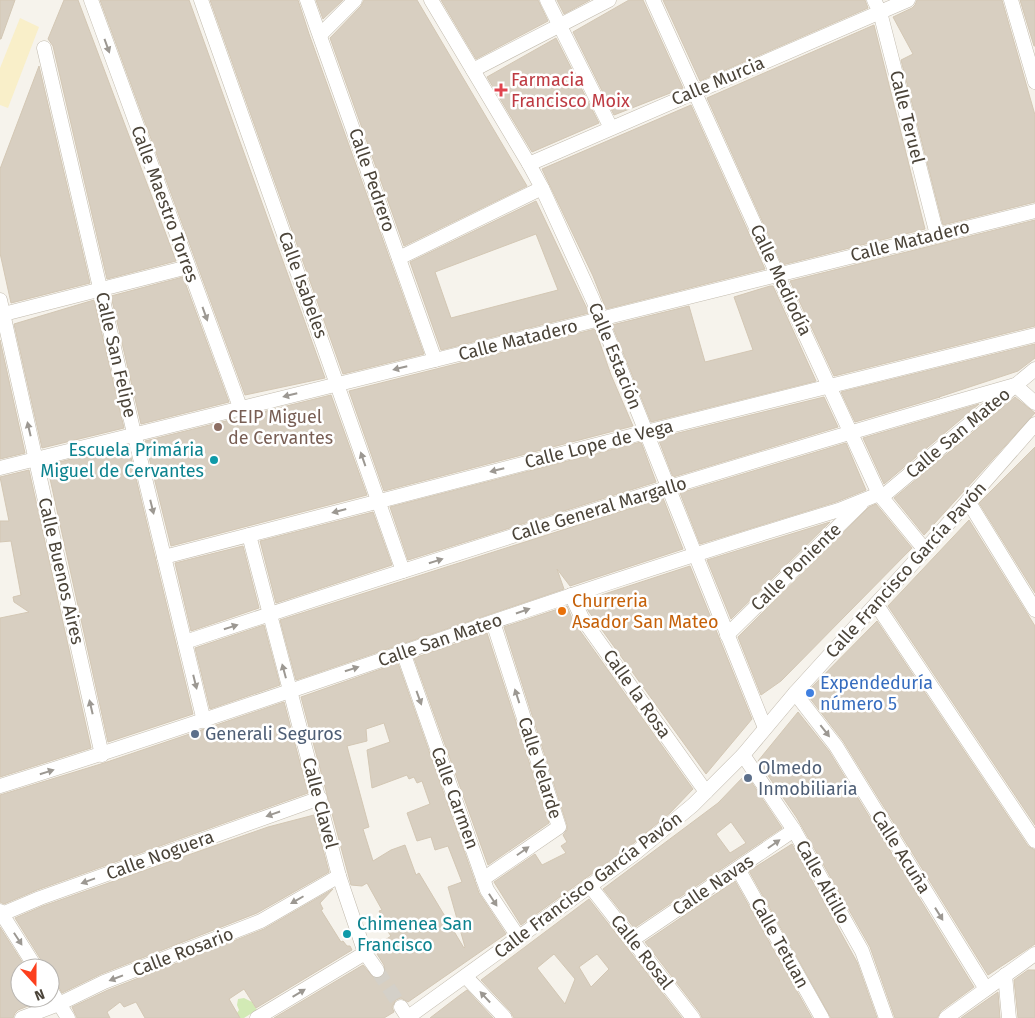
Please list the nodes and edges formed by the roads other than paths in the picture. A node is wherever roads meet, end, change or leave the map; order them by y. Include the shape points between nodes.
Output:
1 (91, 0) edge
2 (200, 0) edge
3 (307, 0) edge
4 (355, 0) edge
5 (431, 0) edge
6 (548, 0) edge
7 (609, 0) edge
8 (653, 0) edge
9 (908, 0) edge
10 (1011, 0) edge
11 (877, 6) edge
12 (560, 26) junction
13 (320, 35) junction
14 (44, 48) dead end
15 (473, 70) junction
16 (1035, 82) edge
17 (695, 91) junction
18 (611, 128) junction
19 (529, 164) junction
20 (542, 188) junction
21 (1035, 211) edge
22 (937, 235) junction
23 (399, 258) junction
24 (188, 267) junction
25 (777, 274) junction
26 (101, 290) junction
27 (0, 300) edge
28 (2, 315) edge
29 (601, 320) junction
30 (1035, 335) edge
31 (435, 360) junction
32 (1035, 369) edge
33 (338, 384) junction
34 (1015, 385) junction
35 (830, 386) junction
36 (1035, 403) edge
37 (240, 408) junction
38 (1034, 429) edge
39 (851, 431) junction
40 (646, 432) junction
41 (134, 435) junction
42 (36, 459) junction
43 (0, 468) edge
44 (668, 487) junction
45 (881, 496) junction
46 (377, 500) junction
47 (864, 500) junction
48 (968, 501) junction
49 (249, 535) junction
50 (925, 550) junction
51 (695, 555) junction
52 (164, 557) junction
53 (403, 571) junction
54 (571, 595) junction
55 (876, 604) junction
56 (1035, 610) edge
57 (271, 613) junction
58 (493, 622) junction
59 (727, 635) junction
60 (185, 642) junction
61 (403, 652) junction
62 (290, 690) junction
63 (796, 693) junction
64 (204, 721) junction
65 (765, 728) junction
66 (102, 754) junction
67 (743, 754) junction
68 (0, 786) edge
69 (706, 792) junction
70 (320, 798) junction
71 (794, 830) junction
72 (1035, 841) edge
73 (738, 869) junction
74 (339, 876) junction
75 (483, 879) junction
76 (590, 886) junction
77 (1, 913) edge
78 (519, 938) junction
79 (632, 940) junction
80 (365, 953) junction
81 (1035, 954) edge
82 (30, 958) edge
83 (1028, 964) edge
84 (376, 970) tunnel mouth
85 (1005, 975) junction
86 (466, 977) junction
87 (986, 989) junction
88 (60, 1004) edge
89 (60, 1006) edge
90 (48, 1008) edge
91 (405, 1014) edge
92 (22, 1018) edge
93 (68, 1018) edge
94 (257, 1018) edge
95 (505, 1018) edge
96 (693, 1018) edge
97 (822, 1018) edge
98 (886, 1018) edge
99 (946, 1018) edge
100 (1009, 1018) edge

1 -> 24 street, Calle Maestro Torres
2 - 33 street, Calle Isabeles
3 - 13 street, Calle Pedrero
4 - 13 street
5 - 15 street, Calle Estación
6 - 12 street
7 - 12 street
8 - 17 street, Calle Mediodía
9 - 11 street, Calle Murcia
10 - 16 street
11 - 17 street, Calle Murcia
11 - 22 street, Calle Teruel
12 - 15 street
12 - 18 street
13 - 23 street, Calle Pedrero
14 - 26 street, Calle San Felipe
15 - 19 street, Calle Estación
17 - 18 street, Calle Murcia
17 - 25 street, Calle Mediodía
18 - 19 street, Calle Murcia
19 - 20 street, Calle Estación
20 - 23 street
20 - 29 street, Calle Estación
21 - 22 street, Calle Matadero
22 - 25 street, Calle Matadero
23 - 31 street, Calle Pedrero
24 - 26 street
24 -> 37 street, Calle Maestro Torres
25 - 29 street, Calle Matadero
25 - 35 street, Calle Mediodía
26 - 28 street
26 - 41 street, Calle San Felipe
27 - 28 street, Calle Buenos Aires
42 -> 28 street, Calle Buenos Aires
29 - 31 street, Calle Matadero
29 - 40 street, Calle Estación
30 - 35 street, Calle Lope de Vega
31 -> 33 street, Calle Matadero
32 - 34 street, Calle San Mateo
33 -> 37 street, Calle Matadero
46 -> 33 street, Calle Isabeles
34 - 36 street
34 - 39 street, Calle General Margallo
34 - 45 street, Calle San Mateo
35 - 39 street, Calle Mediodía
35 - 40 street, Calle Lope de Vega
37 - 41 street, Calle Matadero
38 - 48 street, Calle Francisco García Pavón
39 - 44 street, Calle General Margallo
39 - 45 street, Calle Mediodía
40 - 44 street, Calle Estación
40 -> 46 street, Calle Lope de Vega
41 - 42 street, Calle Matadero
41 -> 52 street, Calle San Felipe
42 - 43 street, Calle Matadero
66 -> 42 street, Calle Buenos Aires
44 - 51 street, Calle Estación
53 -> 44 street, Calle General Margallo
45 - 47 street, Calle San Mateo
45 - 50 street, Calle Mediodía
46 -> 49 street, Calle Lope de Vega
46 - 53 street, Calle Isabeles
47 - 51 street, Calle San Mateo
47 - 59 street, Calle Poniente
48 - 50 street, Calle Francisco García Pavón
48 - 56 street
49 - 52 street, Calle Lope de Vega
49 - 57 street, Calle Clavel
50 - 55 street, Calle Francisco García Pavón
51 - 54 street, Calle San Mateo
51 - 59 street, Calle Estación
52 - 60 street, Calle San Felipe
53 - 57 street, Calle General Margallo
58 -> 54 street, Calle San Mateo
54 - 69 street, Calle la Rosa via 582,618
55 - 63 street, Calle Francisco García Pavón
55 - 72 street
60 -> 57 street, Calle General Margallo
62 -> 57 street, Calle Clavel
58 - 61 street, Calle San Mateo
75 -> 58 street, Calle Velarde via 559,827
59 - 65 street, Calle Estación
60 -> 64 street, Calle San Felipe
62 -> 61 street, Calle San Mateo
61 -> 75 street, Calle Carmen
62 - 64 street, Calle San Mateo
62 - 70 street, Calle Clavel
63 - 65 street, Calle Francisco García Pavón
63 -> 87 street, Calle Acuña via 836,746
64 - 66 street, Calle San Mateo
65 - 67 street, Calle Francisco García Pavón
68 -> 66 street, Calle San Mateo
67 - 69 street, Calle Francisco García Pavón
67 - 71 street, Calle Altillo
69 - 76 street, Calle Francisco García Pavón via 662,832
70 - 74 street, Calle Clavel
70 -> 77 street, Calle Noguera
73 -> 71 street, Calle Navas
71 - 98 street, Calle Altillo via 862,952
73 - 79 street, Calle Navas
73 - 97 street, Calle Tetuan
74 - 80 street, Calle Clavel
74 -> 88 street, Calle Rosario via 261,921 104,982
75 -> 78 street, Calle Carmen
76 - 78 street, Calle Francisco García Pavón
76 - 79 street, Calle Rosal
77 -> 82 street
78 - 86 street, Calle Francisco García Pavón
79 - 96 street, Calle Rosal
80 - 84 street, Calle Clavel
94 -> 80 street
81 - 83 street
83 - 85 street
85 - 87 street
85 - 100 street
86 - 91 street, Calle Francisco García Pavón
95 -> 86 street
87 - 99 street
89 - 93 street
90 - 92 street, Calle Rosario

